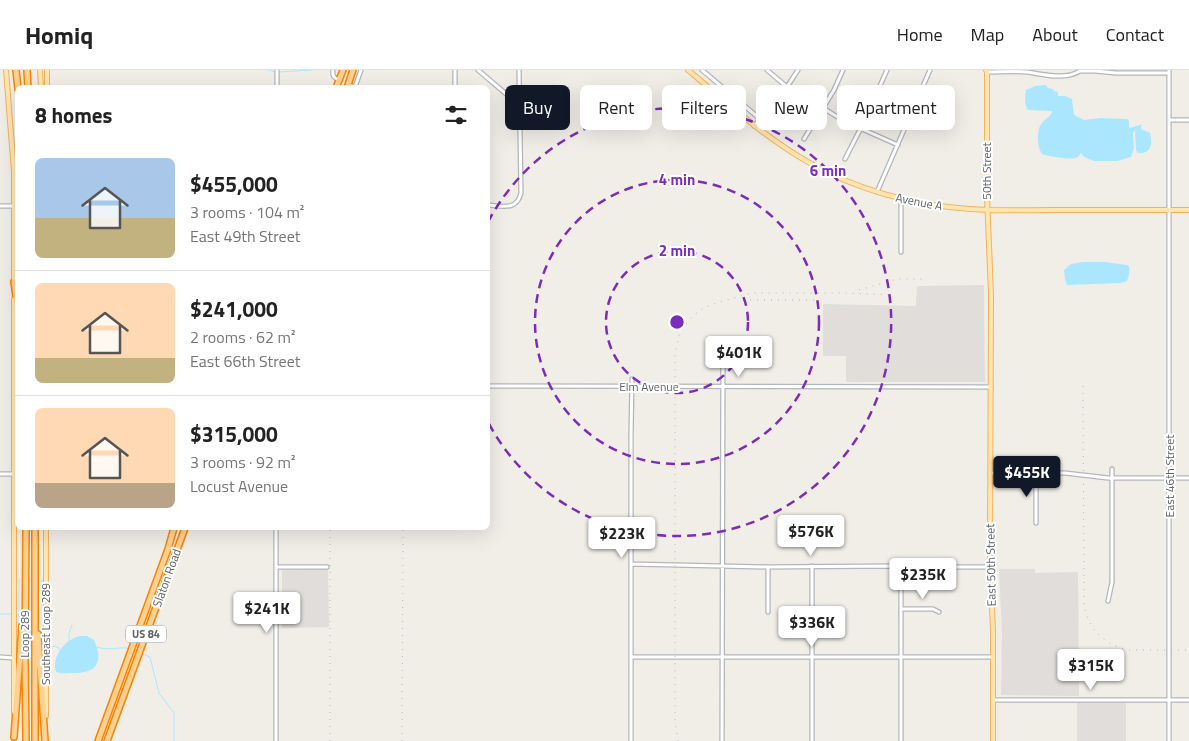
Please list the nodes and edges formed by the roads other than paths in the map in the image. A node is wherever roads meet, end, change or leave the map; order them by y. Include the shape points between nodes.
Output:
1 (5, 70) edge
2 (16, 70) edge
3 (27, 70) edge
4 (40, 70) edge
5 (47, 70) edge
6 (277, 70) edge
7 (333, 70) edge
8 (343, 70) edge
9 (353, 70) edge
10 (361, 70) edge
11 (455, 70) edge
12 (478, 70) edge
13 (519, 70) edge
14 (688, 70) edge
15 (702, 70) edge
16 (767, 70) edge
17 (798, 70) edge
18 (843, 70) edge
19 (886, 70) edge
20 (930, 70) edge
21 (987, 71) edge
22 (1080, 71) edge
23 (1170, 71) edge
24 (339, 80) junction
25 (18, 85) edge
26 (28, 85) edge
27 (41, 85) edge
28 (47, 85) edge
29 (277, 85) edge
30 (337, 85) edge
31 (346, 85) edge
32 (347, 85) edge
33 (356, 85) edge
34 (455, 85) edge
35 (519, 85) edge
36 (785, 85) edge
37 (788, 85) edge
38 (880, 85) edge
39 (924, 85) edge
40 (505, 92) edge
41 (827, 101) edge
42 (756, 116) edge
43 (1170, 120) junction
44 (1189, 120) edge
45 (756, 124) edge
46 (754, 126) junction
47 (520, 130) edge
48 (810, 130) edge
49 (860, 130) edge
50 (865, 130) edge
51 (904, 130) edge
52 (804, 139) dead end
53 (898, 145) junction
54 (845, 159) dead end
55 (877, 192) junction
56 (902, 199) junction
57 (0, 206) edge
58 (14, 206) junction
59 (490, 206) edge
60 (988, 210) junction
61 (1169, 210) junction
62 (1189, 210) edge
63 (901, 252) dead end
64 (14, 282) junction
65 (15, 289) edge
66 (723, 348) dead end
67 (632, 378) dead end
68 (490, 386) edge
69 (631, 386) junction
70 (722, 387) junction
71 (990, 387) junction
72 (1112, 470) dead end
73 (1036, 472) junction
74 (990, 473) junction
75 (0, 474) edge
76 (14, 474) junction
77 (1170, 477) junction
78 (1112, 478) junction
79 (1189, 478) edge
80 (1036, 523) dead end
81 (26, 530) edge
82 (35, 530) edge
83 (46, 530) edge
84 (173, 530) edge
85 (185, 530) edge
86 (276, 530) edge
87 (26, 554) junction
88 (35, 554) junction
89 (631, 564) junction
90 (722, 566) junction
91 (812, 566) junction
92 (276, 567) junction
93 (327, 567) dead end
94 (768, 567) junction
95 (901, 567) junction
96 (991, 567) junction
97 (1108, 601) dead end
98 (901, 608) junction
99 (768, 612) dead end
100 (939, 612) dead end
101 (632, 656) junction
102 (722, 656) junction
103 (993, 656) junction
104 (812, 657) junction
105 (901, 657) junction
106 (0, 658) edge
107 (14, 658) junction
108 (993, 700) junction
109 (1170, 700) junction
110 (1189, 700) edge
111 (14, 739) edge
112 (26, 741) edge
113 (35, 741) edge
114 (46, 741) edge
115 (98, 741) edge
116 (107, 741) edge
117 (276, 741) edge
118 (631, 741) edge
119 (722, 741) edge
120 (812, 741) edge
121 (901, 741) edge
122 (993, 741) edge
123 (1170, 741) edge

1 - 58 main road
2 - 25 highway
3 - 26 highway
4 - 27 main road
5 - 28 main road
6 - 29 street
7 - 24 street via 332,75
8 - 24 highway
9 - 32 highway
10 - 33 street
11 - 34 street
12 - 40 street
13 - 35 street
14 - 46 main road, Avenue A
15 - 42 street
16 - 36 street
17 - 37 street
18 - 41 street
19 - 38 street
20 - 39 street
21 - 22 street via 1053,76
21 - 60 main road, 50th Street
22 - 23 street
23 - 43 street, East 46th Street
24 - 30 highway
24 - 31 highway
43 - 44 street
43 - 61 street, East 46th Street
45 - 46 street
46 - 55 main road, Avenue A via 813,164
47 - 59 street via 520,193 517,203
48 - 52 street
49 - 54 street
50 - 53 street
51 - 53 street
53 - 55 street
55 - 56 main road, Avenue A
56 - 60 main road, Avenue A
56 - 63 street
57 - 58 street
58 - 64 main road
60 - 61 main road, Avenue A
60 - 71 main road, East 50th Street
61 - 62 main road, Avenue A
61 - 77 street, East 46th Street
64 - 65 highway
64 - 76 main road
66 - 70 street
67 - 69 street
68 - 69 street, Elm Avenue
69 - 70 street, Elm Avenue
69 - 89 street
70 - 71 street, Elm Avenue
70 - 90 street
71 - 74 main road, East 50th Street
72 - 78 street
73 - 74 street
73 - 78 street
73 - 80 street
74 - 96 main road, East 50th Street
75 - 76 street
76 - 107 main road
77 - 78 street
77 - 79 street
77 - 109 street, East 46th Street
78 - 97 street via 1112,582
81 - 87 highway, Loop 289
82 - 88 highway, Loop 289
83 - 114 main road, Southeast Loop 289
84 - 115 highway, Slaton Road / US 84
85 - 116 highway, Slaton Road / US 84
86 - 92 street
87 - 111 highway
87 - 112 highway, Loop 289
88 - 113 highway, Loop 289
88 - 114 highway
89 - 90 street
89 - 101 street
90 - 94 street
90 - 102 street
91 - 94 street
91 - 95 street
91 - 104 street
92 - 93 street
92 - 117 street
94 - 99 street
95 - 96 street
95 - 98 street
96 - 103 main road, East 50th Street
98 - 100 street
98 - 105 street
101 - 102 street
101 - 118 street
102 - 104 street
102 - 119 street
103 - 105 street
103 - 108 main road, East 50th Street
104 - 105 street
104 - 120 street
105 - 121 street
106 - 107 street
107 - 111 main road
108 - 109 street
108 - 122 main road, East 50th Street
109 - 110 street
109 - 123 street, East 46th Street

